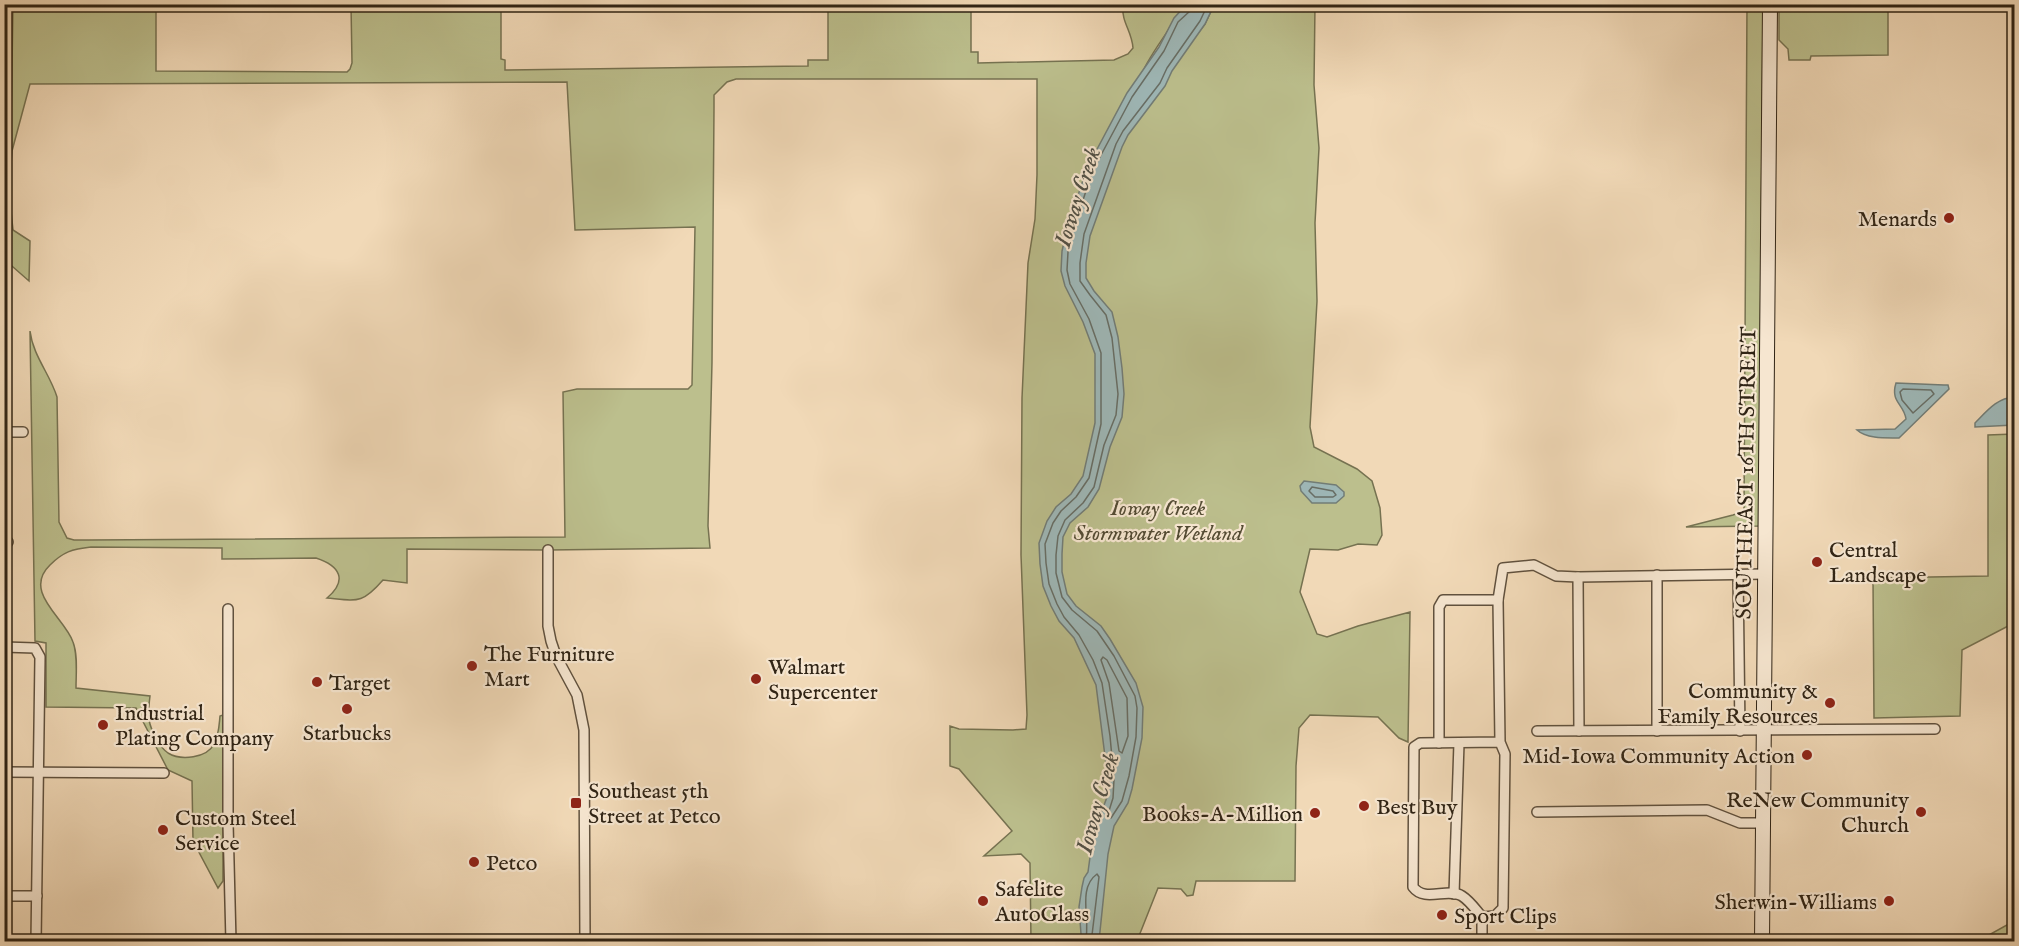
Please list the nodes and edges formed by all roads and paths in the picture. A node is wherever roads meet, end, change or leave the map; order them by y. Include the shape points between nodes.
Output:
1 (1770, 4) edge
2 (4, 432) edge
3 (22, 432) dead end
4 (548, 550) dead end
5 (1738, 574) junction
6 (1765, 574) junction
7 (1657, 575) junction
8 (1578, 577) junction
9 (1498, 600) junction
10 (228, 609) dead end
11 (4, 647) edge
12 (1935, 729) dead end
13 (1538, 731) dead end
14 (1579, 731) junction
15 (1657, 731) junction
16 (1740, 731) junction
17 (1763, 731) junction
18 (1500, 742) junction
19 (1439, 743) junction
20 (1459, 743) junction
21 (4, 772) edge
22 (39, 772) junction
23 (164, 773) dead end
24 (1537, 812) dead end
25 (1763, 823) junction
26 (1454, 894) junction
27 (4, 896) edge
28 (37, 896) junction
29 (1482, 917) junction
30 (36, 942) edge
31 (231, 942) edge
32 (585, 942) edge
33 (1482, 942) edge
34 (1762, 942) edge

1 - 6 main road, SOUTHEAST 16TH STREET
2 - 3 street
4 - 32 street via 551,641 577,695 584,730
5 - 6 street
5 - 7 street
5 - 16 street
6 - 17 main road, SOUTHEAST 16TH STREET
7 - 8 street
7 - 15 street
8 - 9 street via 1556,576 1534,565 1503,568
8 - 14 street
9 - 18 street
9 - 19 street via 1443,600 1439,607
10 - 31 street
11 - 22 street via 30,647 38,651
12 - 17 street
13 - 14 street
14 - 15 street
15 - 16 street
16 - 17 street
17 - 25 main road, SOUTHEAST 16TH STREET
18 - 20 street
18 - 29 street via 1505,754 1503,908 1495,916
19 - 20 street
19 - 26 street via 1420,743 1414,747 1413,887 1423,895
20 - 26 street
21 - 22 street
22 - 23 street
22 - 28 street
24 - 25 street via 1707,810 1740,823
25 - 34 main road, SOUTHEAST 16TH STREET
26 - 29 street
27 - 28 street
28 - 30 street
29 - 33 street

